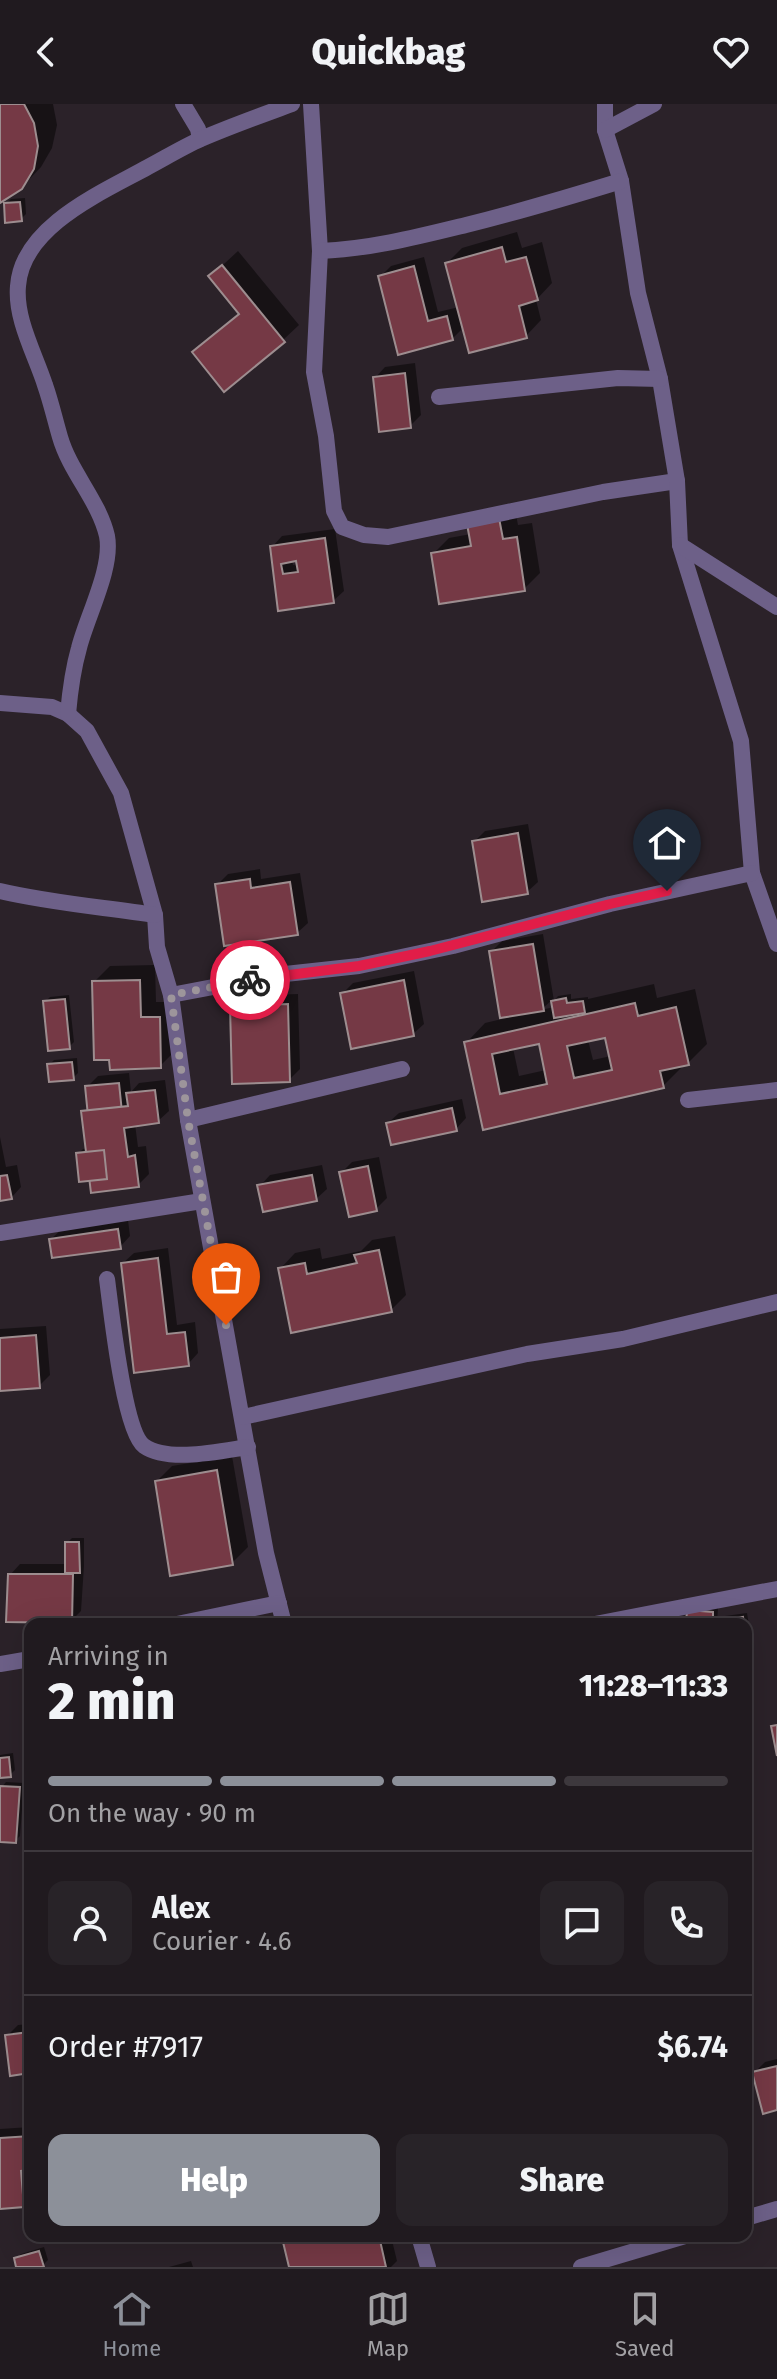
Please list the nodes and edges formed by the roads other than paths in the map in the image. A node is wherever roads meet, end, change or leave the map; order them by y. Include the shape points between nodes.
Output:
1 (183, 104) edge
2 (292, 104) edge
3 (311, 104) edge
4 (605, 104) edge
5 (654, 104) edge
6 (605, 130) junction
7 (200, 139) junction
8 (621, 181) junction
9 (320, 251) junction
10 (660, 379) junction
11 (439, 397) dead end
12 (677, 481) junction
13 (680, 545) junction
14 (777, 607) edge
15 (0, 703) edge
16 (68, 714) junction
17 (752, 873) junction
18 (0, 891) edge
19 (155, 915) junction
20 (777, 944) edge
21 (171, 995) junction
22 (402, 1069) dead end
23 (777, 1090) edge
24 (688, 1100) dead end
25 (188, 1120) junction
26 (202, 1201) junction
27 (0, 1233) edge
28 (107, 1279) dead end
29 (777, 1302) edge
30 (243, 1417) junction
31 (248, 1447) junction
32 (777, 1589) edge
33 (279, 1603) junction
34 (206, 1618) edge
35 (283, 1618) edge
36 (626, 1618) edge
37 (24, 1660) edge
38 (0, 1664) edge
39 (777, 2209) edge
40 (752, 2216) edge
41 (421, 2242) edge
42 (665, 2242) edge
43 (428, 2267) edge
44 (581, 2267) edge

1 - 7 street
2 - 7 street
3 - 9 street
4 - 6 street
5 - 6 street
6 - 8 street
7 - 16 street via 73,208 38,242 20,274 22,319 60,437 107,537 106,562 71,679
8 - 9 street via 420,237
8 - 10 street via 638,293
9 - 12 street via 314,372 334,511 342,527 388,537
10 - 11 street via 618,378
10 - 12 street
12 - 13 street
13 - 14 street
13 - 17 street via 741,741
15 - 16 street via 52,707
16 - 19 street via 87,731 121,793
17 - 20 street
17 - 21 street via 400,958
18 - 19 street
19 - 21 street via 157,947
21 - 25 street
22 - 25 street
23 - 24 street
25 - 26 street
26 - 27 street
26 - 30 street
28 - 31 street via 129,1415 138,1440 156,1452 175,1454
29 - 30 street
30 - 31 street
31 - 33 street
32 - 36 street
33 - 34 street
33 - 35 street
37 - 38 street
39 - 40 street
41 - 43 street
42 - 44 street

